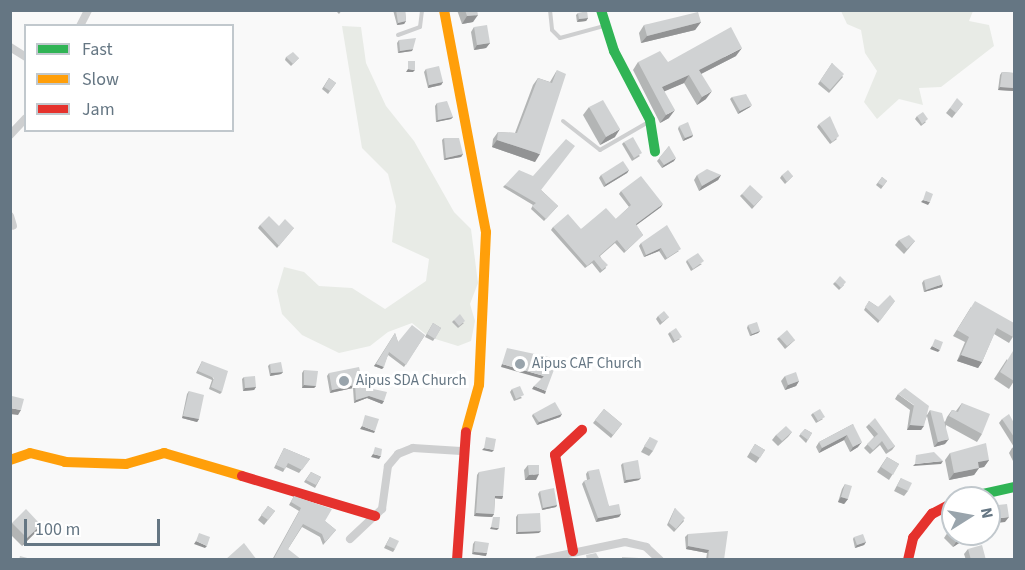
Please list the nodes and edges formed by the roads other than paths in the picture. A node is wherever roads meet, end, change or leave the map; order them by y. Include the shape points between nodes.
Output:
1 (88, 10) edge
2 (422, 10) edge
3 (444, 10) edge
4 (550, 10) edge
5 (601, 10) edge
6 (81, 24) edge
7 (605, 26) junction
8 (398, 34) dead end
9 (10, 47) edge
10 (24, 56) edge
11 (24, 120) edge
12 (650, 120) junction
13 (563, 121) dead end
14 (10, 135) edge
15 (655, 152) dead end
16 (10, 216) edge
17 (13, 226) dead end
18 (582, 430) dead end
19 (461, 451) junction
20 (10, 460) edge
21 (941, 509) edge
22 (375, 516) junction
23 (350, 539) dead end
24 (573, 551) junction
25 (457, 560) edge
26 (539, 560) edge
27 (660, 560) edge
28 (908, 560) edge

1 - 6 street
2 - 8 lane via 420,27
3 - 19 street via 486,232 478,385
4 - 7 lane via 552,30 560,38
5 - 7 street
7 - 12 street
9 - 10 street
11 - 14 street
12 - 13 lane via 600,150
12 - 15 street
16 - 17 street
18 - 24 street via 555,455 554,471
19 - 22 street via 413,448 398,454 388,466 382,509
19 - 25 street
20 - 22 street via 30,453 65,462 126,464 164,453
21 - 28 street via 932,514 913,538
22 - 23 street
24 - 26 street
24 - 27 street via 625,542 646,547

